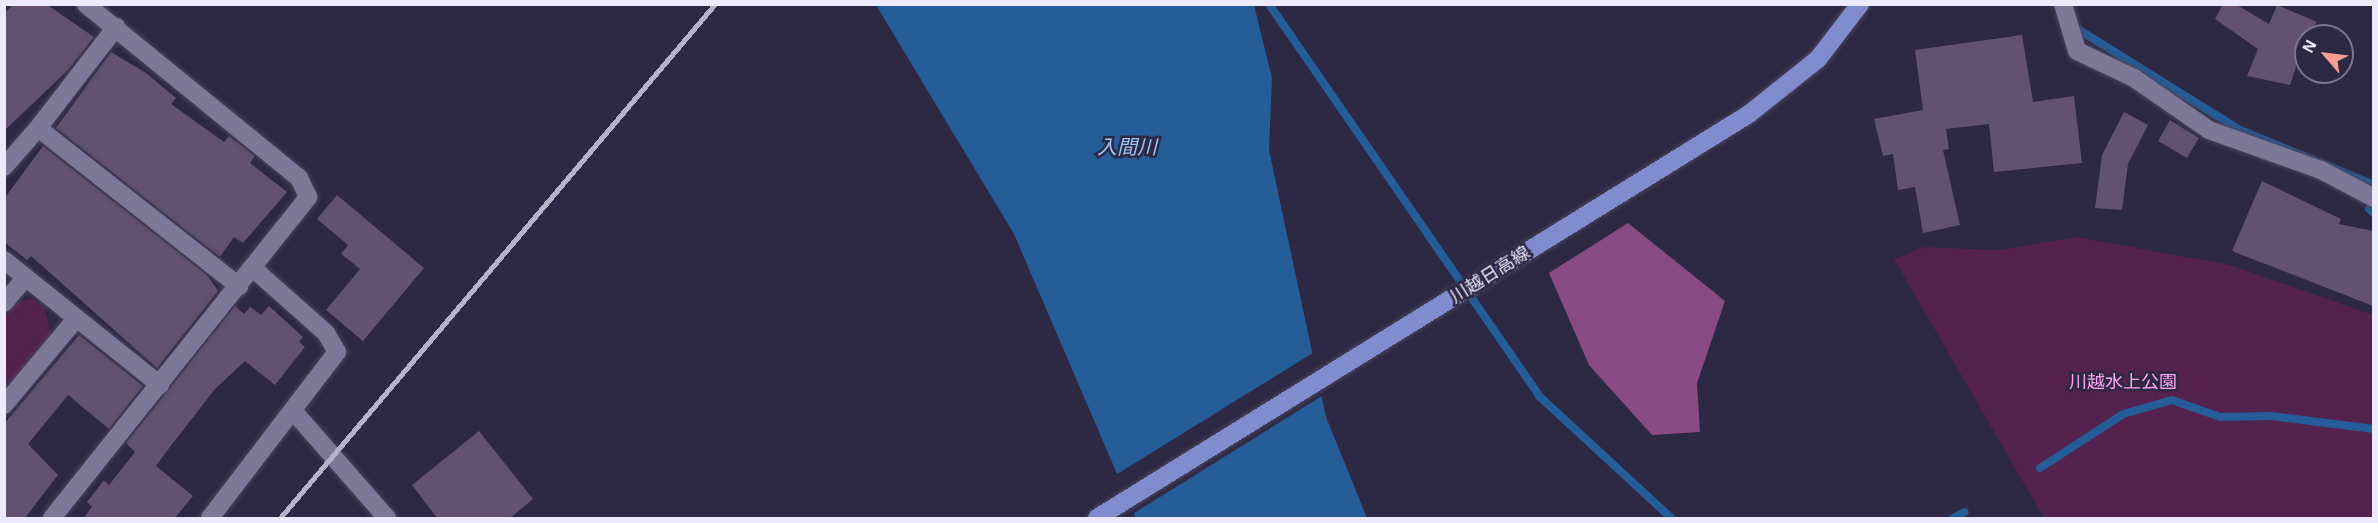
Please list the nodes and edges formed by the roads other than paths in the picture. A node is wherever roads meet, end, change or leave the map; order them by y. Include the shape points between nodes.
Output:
1 (86, 4) edge
2 (1860, 4) edge
3 (2063, 4) edge
4 (116, 27) junction
5 (38, 128) junction
6 (4, 167) edge
7 (2373, 198) edge
8 (4, 260) edge
9 (255, 270) junction
10 (24, 279) junction
11 (239, 286) junction
12 (4, 303) edge
13 (76, 318) junction
14 (160, 385) junction
15 (4, 405) edge
16 (295, 413) junction
17 (52, 519) edge
18 (210, 519) edge
19 (387, 519) edge
20 (1097, 519) edge

1 - 4 street
2 - 20 main road, 川越日高線 via 1818,58 1749,114
3 - 7 street via 2077,51 2134,78 2210,130 2321,170
4 - 5 street
4 - 9 street via 308,187 303,209
5 - 6 street
5 - 11 street
8 - 10 street
9 - 11 street
9 - 16 street via 326,333 338,352
10 - 12 street
10 - 13 street
11 - 14 street
13 - 14 street
13 - 15 street
14 - 17 street
16 - 18 street
16 - 19 street

